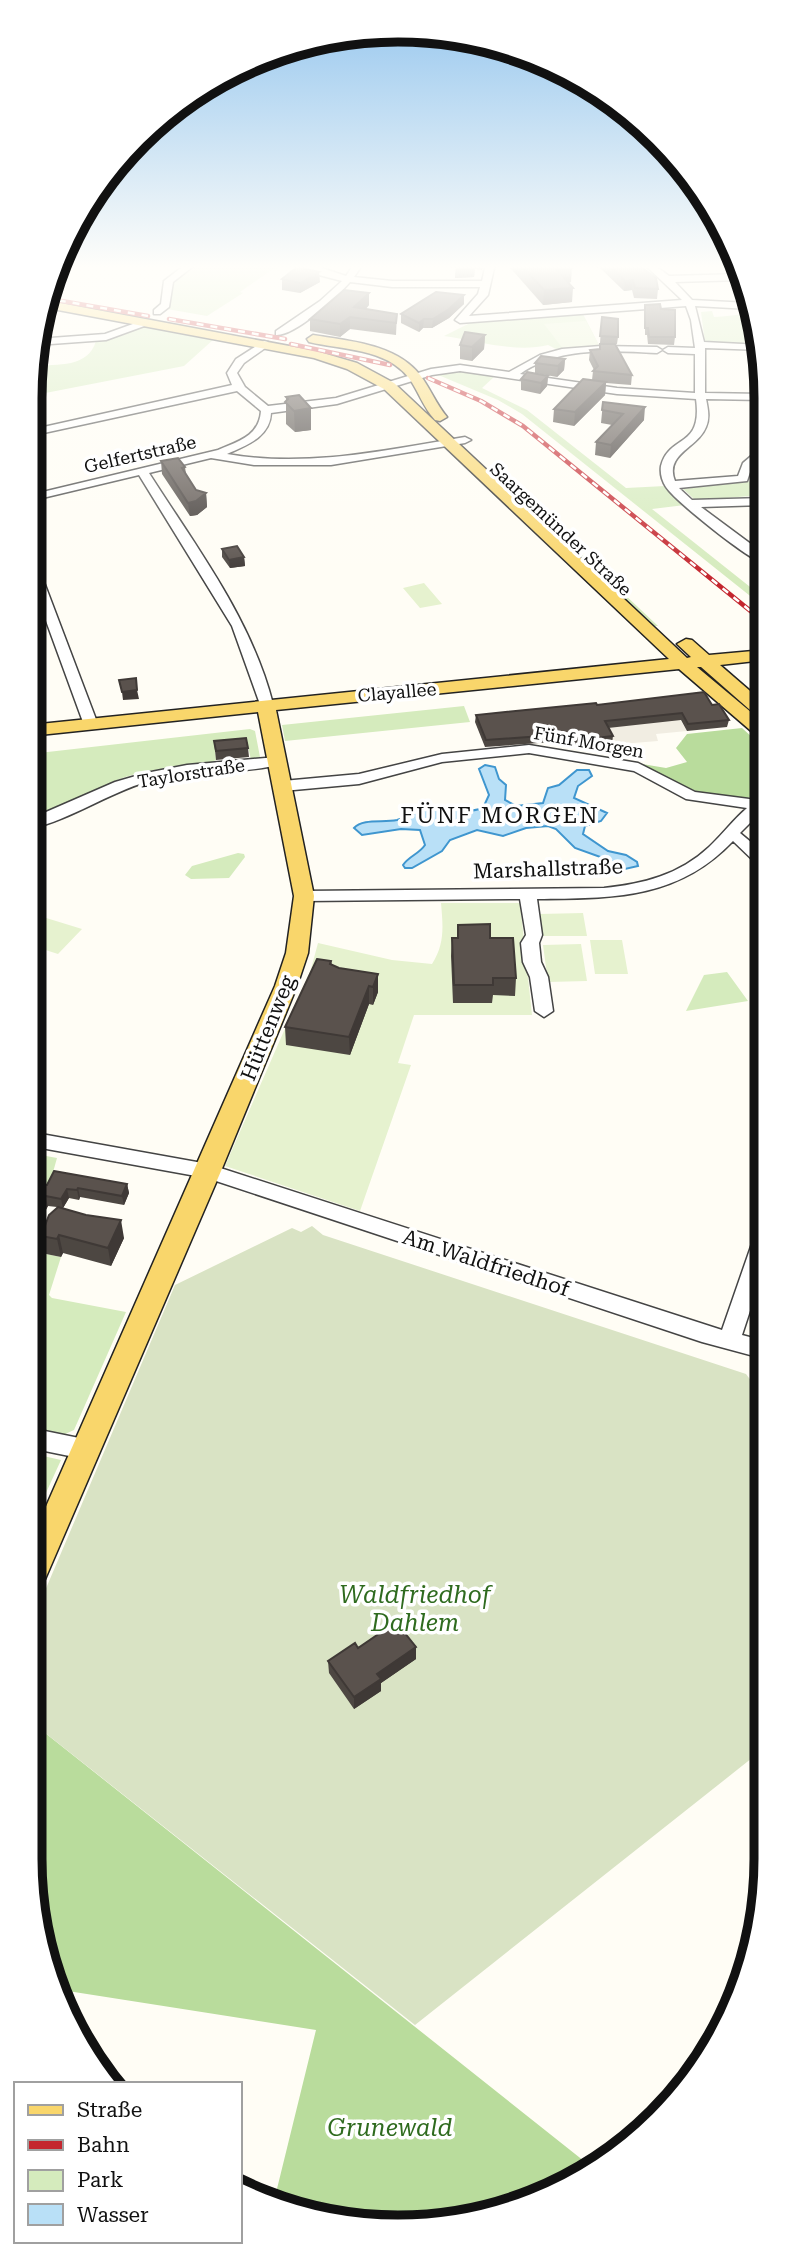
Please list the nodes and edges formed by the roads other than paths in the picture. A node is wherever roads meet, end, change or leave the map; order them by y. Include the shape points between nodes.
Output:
1 (234, 369) edge
2 (359, 369) edge
3 (406, 369) edge
4 (449, 369) edge
5 (470, 369) edge
6 (520, 369) edge
7 (700, 369) edge
8 (511, 375) junction
9 (414, 377) junction
10 (389, 386) junction
11 (239, 387) junction
12 (699, 396) junction
13 (754, 397) edge
14 (266, 410) junction
15 (42, 430) edge
16 (458, 442) junction
17 (213, 454) junction
18 (754, 457) edge
19 (142, 471) junction
20 (671, 485) junction
21 (42, 495) edge
22 (754, 499) edge
23 (692, 504) junction
24 (754, 550) edge
25 (42, 593) edge
26 (754, 657) edge
27 (701, 668) junction
28 (754, 668) edge
29 (754, 706) edge
30 (267, 710) junction
31 (90, 722) junction
32 (754, 722) edge
33 (42, 728) edge
34 (42, 739) edge
35 (277, 761) junction
36 (283, 786) junction
37 (754, 803) edge
38 (754, 812) edge
39 (42, 821) edge
40 (731, 834) junction
41 (754, 852) edge
42 (528, 895) junction
43 (304, 896) junction
44 (544, 1011) dead end
45 (42, 1141) edge
46 (208, 1171) junction
47 (754, 1267) edge
48 (729, 1340) junction
49 (754, 1347) edge
50 (42, 1440) edge
51 (84, 1449) junction
52 (42, 1549) edge

1 - 11 street via 233,380
2 - 10 main road, Saargemünder Straße
3 - 9 main road
4 - 9 street
5 - 8 street
6 - 8 street
7 - 12 street
8 - 12 street via 617,391
9 - 10 street
9 - 16 main road, Saargemünder Straße via 432,410
10 - 14 street via 324,404
10 - 16 main road, Saargemünder Straße
11 - 14 street
11 - 15 street
12 - 13 street
12 - 20 street via 702,426 669,460
14 - 17 street, Gelfertstraße via 265,424 257,435
16 - 17 street via 331,462 254,461
16 - 27 main road, Saargemünder Straße
17 - 19 street, Gelfertstraße
18 - 20 street via 743,480
19 - 21 street, Gelfertstraße
19 - 30 street, Hüttenweg via 239,626
20 - 23 street
22 - 23 street
23 - 24 street
25 - 31 street
26 - 27 main road, Clayallee
27 - 28 main road, Clayallee
27 - 29 main road
27 - 30 main road, Clayallee
27 - 32 main road
30 - 31 main road, Clayallee
30 - 34 main road, Clayallee
30 - 35 main road, Hüttenweg
31 - 33 main road, Clayallee
35 - 36 main road, Hüttenweg
35 - 39 street, Taylorstraße via 132,781
36 - 37 street, Fünf Morgen via 359,779 442,758 529,749 638,767 691,796
36 - 43 main road, Hüttenweg
38 - 40 street, Marshallstraße
40 - 41 street
40 - 42 street, Marshallstraße via 692,868 648,886 604,893
42 - 43 street, Marshallstraße
42 - 44 street via 534,935 532,962
43 - 46 main road, Hüttenweg via 294,962
45 - 46 street
46 - 48 street, Am Waldfriedhof
46 - 51 main road, Hüttenweg
47 - 48 street
48 - 49 street, Am Waldfriedhof
50 - 51 street
51 - 52 main road, Hüttenweg

